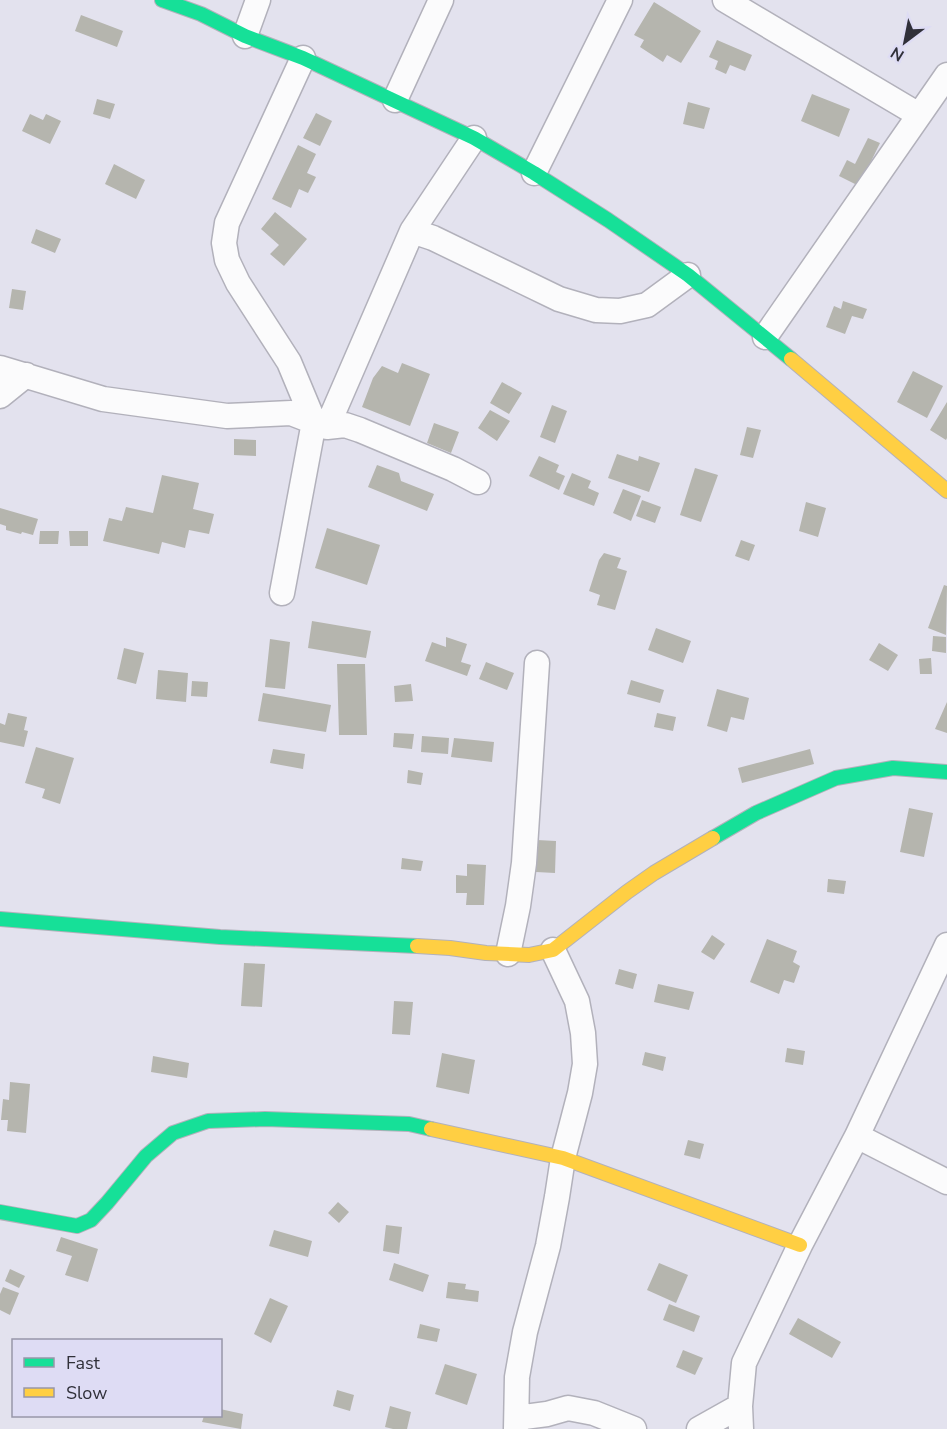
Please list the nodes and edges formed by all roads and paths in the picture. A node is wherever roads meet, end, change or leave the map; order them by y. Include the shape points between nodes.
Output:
1 (162, 0) edge
2 (258, 0) edge
3 (441, 0) edge
4 (620, 0) edge
5 (725, 0) edge
6 (245, 36) junction
7 (303, 58) junction
8 (947, 75) edge
9 (395, 100) junction
10 (919, 115) junction
11 (474, 138) junction
12 (534, 173) junction
13 (412, 231) junction
14 (688, 275) junction
15 (765, 337) junction
16 (0, 368) edge
17 (26, 375) junction
18 (0, 396) edge
19 (321, 424) junction
20 (478, 482) dead end
21 (947, 491) edge
22 (282, 593) dead end
23 (537, 663) dead end
24 (947, 772) edge
25 (0, 919) edge
26 (947, 945) edge
27 (553, 950) junction
28 (508, 954) junction
29 (857, 1136) junction
30 (563, 1158) junction
31 (947, 1182) edge
32 (0, 1212) edge
33 (800, 1245) junction
34 (741, 1418) edge
35 (516, 1424) edge
36 (634, 1429) edge
37 (699, 1429) edge

1 - 6 street
2 - 6 street
3 - 9 street
4 - 12 street
5 - 10 street
6 - 7 street
7 - 9 street
7 - 19 street via 227,223 224,243 234,275 289,362
8 - 10 street
9 - 11 street
10 - 15 street
11 - 12 street
11 - 13 street
12 - 14 street
13 - 14 street via 559,299 596,310 620,311 647,305
13 - 19 street
14 - 15 street
15 - 21 street
16 - 17 street
17 - 18 street
17 - 19 street via 103,399 227,416 291,413
19 - 20 street via 360,429
19 - 22 street
23 - 28 street via 524,863
24 - 27 street via 892,768 836,778 766,809 636,886
25 - 28 street
26 - 29 street
27 - 28 street
27 - 30 street via 577,1001 585,1064
29 - 31 street
29 - 33 street
30 - 32 street via 409,1124 208,1121 173,1133 146,1156 91,1220 77,1226
30 - 33 street
30 - 35 street via 548,1246 517,1377
33 - 34 street via 744,1363
34 - 37 street
35 - 36 street via 568,1408 594,1413

